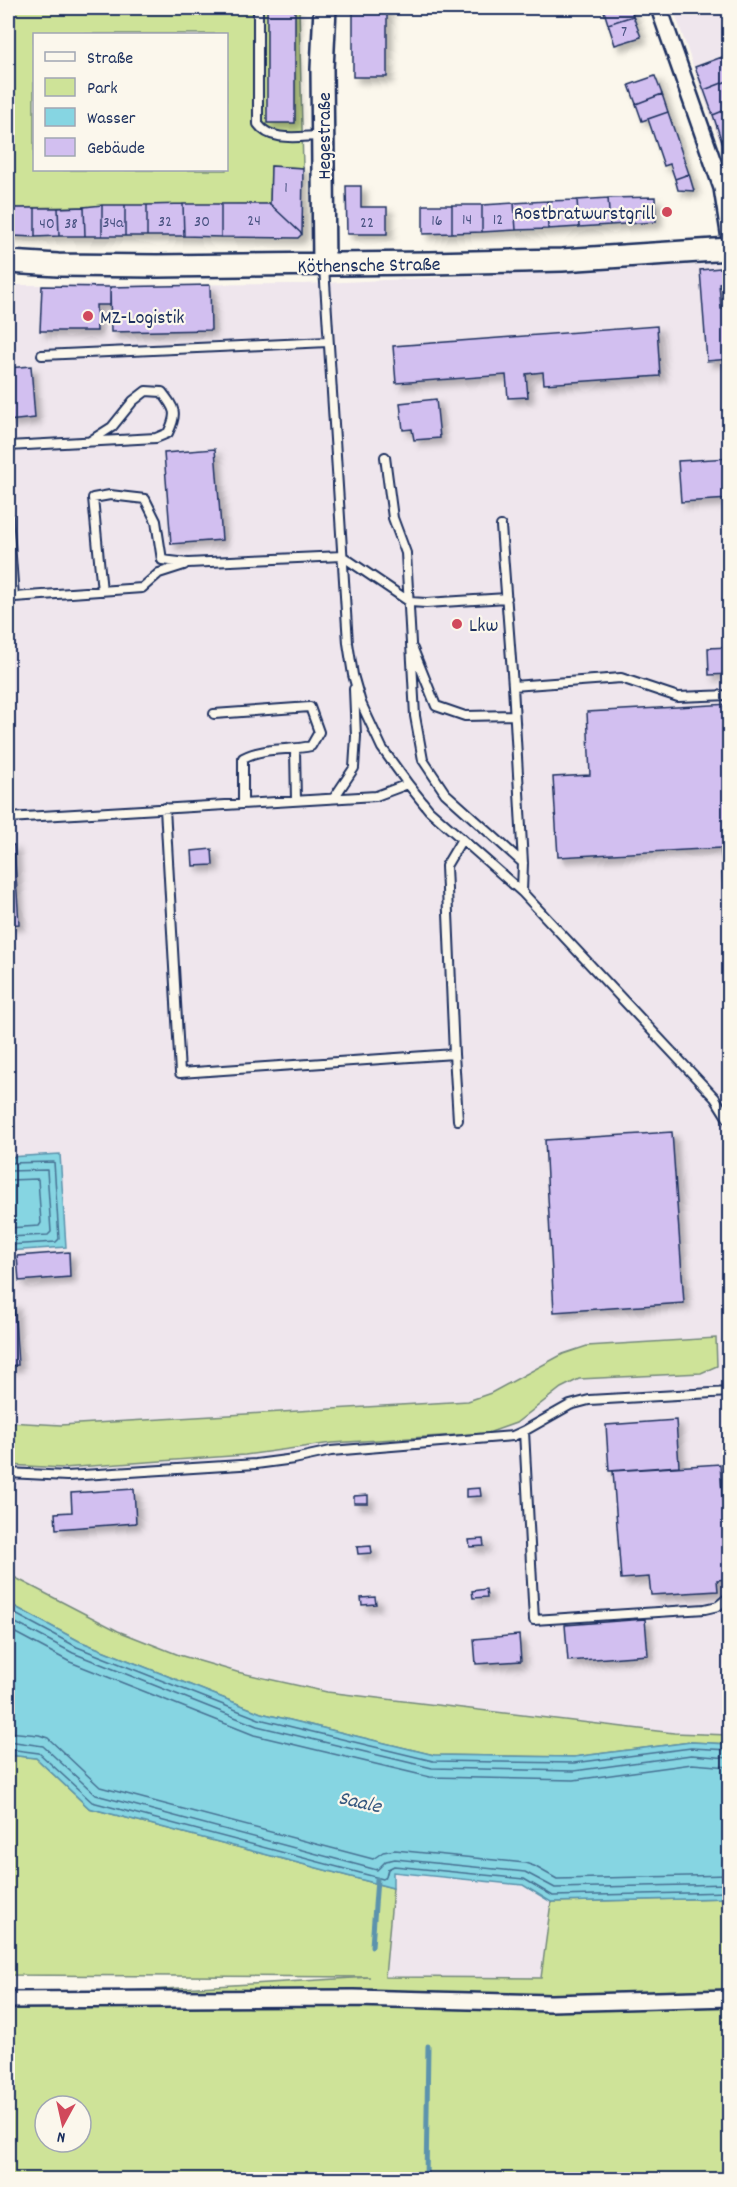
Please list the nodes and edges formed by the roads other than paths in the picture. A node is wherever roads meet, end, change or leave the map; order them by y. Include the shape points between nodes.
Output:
1 (258, 8) edge
2 (325, 8) edge
3 (659, 8) edge
4 (322, 136) junction
5 (729, 239) edge
6 (729, 249) edge
7 (8, 262) edge
8 (324, 265) junction
9 (328, 342) junction
10 (42, 355) dead end
11 (90, 441) junction
12 (8, 446) edge
13 (385, 457) dead end
14 (8, 516) edge
15 (501, 526) dead end
16 (342, 556) junction
17 (188, 563) junction
18 (102, 591) junction
19 (507, 598) junction
20 (410, 602) junction
21 (410, 642) junction
22 (353, 675) junction
23 (513, 687) junction
24 (729, 695) edge
25 (214, 714) dead end
26 (514, 715) junction
27 (295, 750) junction
28 (408, 784) junction
29 (334, 798) junction
30 (296, 800) junction
31 (243, 804) junction
32 (165, 808) junction
33 (8, 818) edge
34 (462, 839) junction
35 (523, 863) junction
36 (522, 892) junction
37 (454, 1054) junction
38 (458, 1120) dead end
39 (729, 1122) edge
40 (729, 1392) edge
41 (524, 1431) junction
42 (8, 1473) edge
43 (729, 1596) edge
44 (729, 1998) edge
45 (8, 2000) edge

1 - 4 lane via 258,124 267,134 276,136
2 - 4 main road, Hegestraße
3 - 5 street via 722,188
4 - 8 main road, Hegestraße
6 - 8 main road, Köthensche Straße via 551,260
7 - 8 main road, Köthensche Straße
8 - 9 lane
9 - 10 lane
9 - 16 lane
11 - 11 lane via 156,438 168,432 175,419 171,404 162,392 146,391 112,427
11 - 12 lane
13 - 20 lane via 393,518 406,553
14 - 18 lane via 14,597
15 - 19 lane
16 - 17 lane
16 - 20 lane
16 - 22 lane
17 - 18 lane via 159,573 141,588
17 - 18 lane via 162,561 156,521 145,499 110,495 93,498
19 - 20 lane
19 - 23 lane
20 - 21 lane
21 - 26 lane via 435,706 465,717
21 - 35 lane via 415,716 423,760 446,793
22 - 28 lane via 382,748
22 - 29 lane via 354,768
23 - 24 lane via 621,678 678,697
23 - 26 lane
25 - 27 lane via 310,707 319,732 311,746
26 - 35 lane
27 - 30 lane
27 - 31 lane via 254,752 243,758
28 - 29 lane via 376,796
28 - 34 lane via 429,810
29 - 30 lane
30 - 31 lane
31 - 32 lane
32 - 33 lane
32 - 37 lane via 180,1073
34 - 36 lane
34 - 37 lane via 446,866
35 - 36 lane
36 - 39 lane via 715,1098
37 - 38 lane
40 - 41 lane via 590,1400 570,1405
41 - 42 lane via 513,1436 331,1451 256,1464 67,1476
41 - 43 lane via 534,1620 705,1609
44 - 45 street via 551,2003 354,1998

